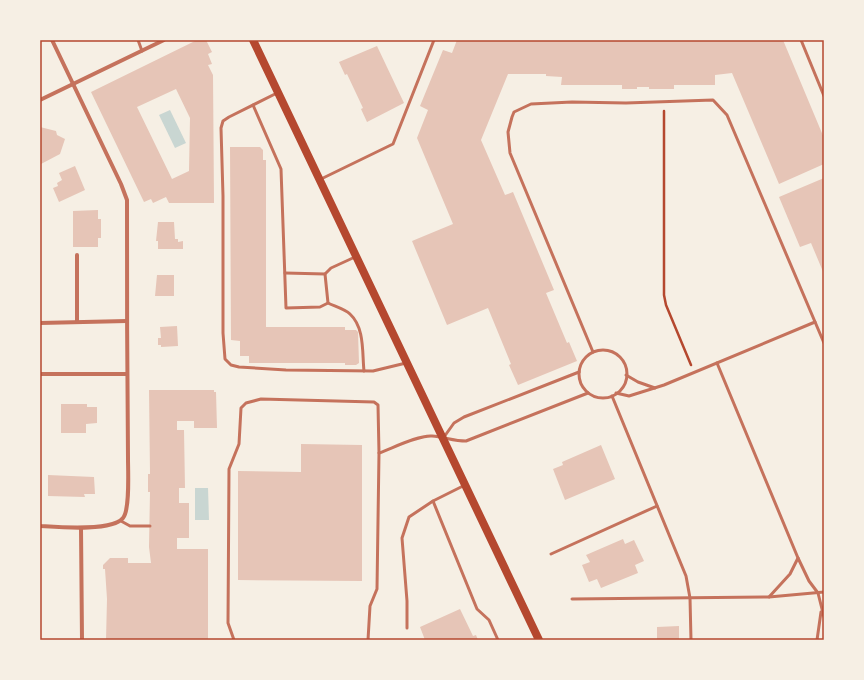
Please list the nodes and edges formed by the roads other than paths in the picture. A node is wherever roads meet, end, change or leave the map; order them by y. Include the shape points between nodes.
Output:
1 (52, 40) edge
2 (138, 40) edge
3 (164, 40) edge
4 (254, 40) edge
5 (434, 40) edge
6 (801, 40) edge
7 (142, 51) junction
8 (73, 84) junction
9 (278, 92) junction
10 (824, 96) edge
11 (40, 100) edge
12 (253, 105) junction
13 (320, 179) junction
14 (77, 255) dead end
15 (356, 256) junction
16 (285, 274) junction
17 (325, 274) junction
18 (328, 303) junction
19 (127, 321) junction
20 (77, 322) junction
21 (815, 322) junction
22 (40, 323) edge
23 (824, 343) edge
24 (593, 352) junction
25 (407, 363) junction
26 (717, 363) junction
27 (364, 371) junction
28 (579, 372) junction
29 (40, 374) edge
30 (127, 374) junction
31 (626, 375) junction
32 (655, 388) junction
33 (588, 393) junction
34 (616, 393) junction
35 (612, 396) junction
36 (443, 439) junction
37 (379, 453) junction
38 (465, 485) junction
39 (433, 501) junction
40 (657, 506) junction
41 (121, 521) junction
42 (40, 526) edge
43 (150, 526) dead end
44 (81, 528) junction
45 (551, 554) dead end
46 (798, 558) junction
47 (824, 592) edge
48 (818, 593) junction
49 (769, 597) junction
50 (690, 598) junction
51 (572, 599) dead end
52 (821, 610) junction
53 (824, 617) edge
54 (407, 628) dead end
55 (82, 640) edge
56 (234, 640) edge
57 (368, 640) edge
58 (498, 640) edge
59 (539, 640) edge
60 (691, 640) edge
61 (817, 640) edge

1 - 8 street
2 - 7 lane
3 - 7 street
4 - 9 main road
5 - 13 lane via 393,144
6 - 10 lane
7 - 8 street
8 - 11 street
8 - 19 street via 126,196
9 - 12 lane
9 - 13 main road
12 - 16 lane via 281,169
12 - 27 lane via 223,121 221,128 222,333 225,359 231,365 251,369
13 - 15 main road
14 - 20 street
15 - 17 lane via 331,268
15 - 25 main road
16 - 17 lane
16 - 18 lane via 286,308 320,307
17 - 18 lane
18 - 27 lane via 350,313 356,322 361,333
19 - 20 street
19 - 30 street
20 - 22 street
21 - 23 lane
21 - 24 lane via 727,115 713,100 531,104 514,112 508,132 510,153
21 - 26 lane
24 - 28 lane via 583,360
24 - 31 lane via 614,352 623,362
25 - 27 lane via 384,370
25 - 36 main road
26 - 32 lane
26 - 46 lane
28 - 33 lane via 581,383
28 - 36 lane via 464,417 454,423
29 - 30 street
30 - 41 street via 126,513
31 - 32 lane
31 - 34 lane via 625,382
32 - 34 lane via 629,396
33 - 35 lane via 600,397
33 - 36 lane via 466,441
34 - 35 lane
35 - 40 lane
36 - 37 lane via 432,436 420,438
36 - 38 main road
37 - 56 lane via 379,408 375,402 261,399 243,405 239,415 239,444 229,469 228,623
37 - 57 lane via 377,589 370,606
38 - 39 lane
38 - 59 main road
39 - 54 lane via 409,517 402,538
39 - 58 lane via 477,610 489,620
40 - 45 lane
40 - 50 lane via 686,576
41 - 43 lane via 130,526
41 - 44 street
42 - 44 street
44 - 55 street
46 - 48 lane via 808,581
46 - 49 lane via 790,574
47 - 48 lane
48 - 49 lane
48 - 52 lane
49 - 50 lane
50 - 51 lane
50 - 60 lane
52 - 53 lane
52 - 61 lane

